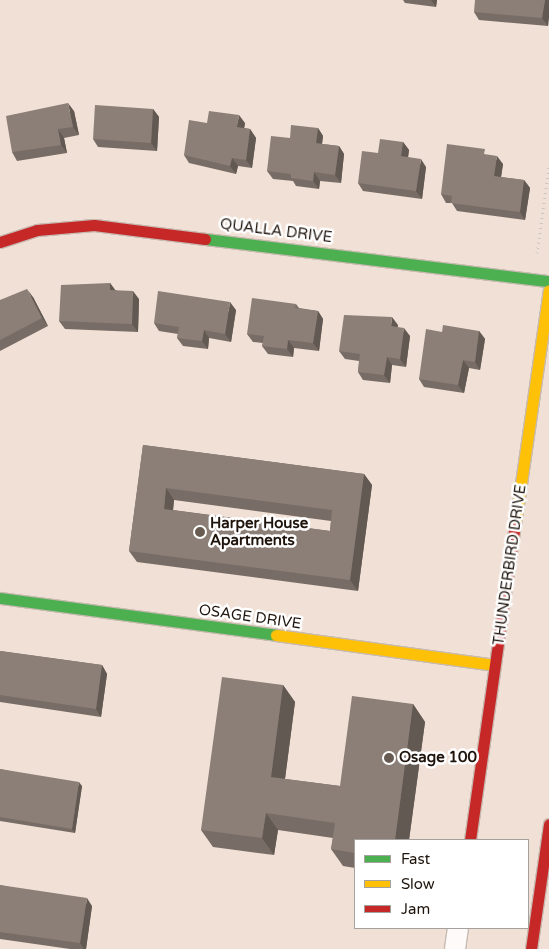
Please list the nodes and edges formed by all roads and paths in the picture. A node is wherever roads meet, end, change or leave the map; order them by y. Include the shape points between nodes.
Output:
1 (0, 242) edge
2 (549, 281) edge
3 (549, 290) edge
4 (0, 598) edge
5 (495, 665) junction
6 (549, 824) edge
7 (470, 839) edge
8 (458, 929) edge
9 (455, 949) edge
10 (531, 949) edge

1 - 2 main road, QUALLA DRIVE via 37,230 94,225
3 - 5 main road, THUNDERBIRD DRIVE
4 - 5 main road, OSAGE DRIVE
5 - 7 main road, THUNDERBIRD DRIVE
6 - 10 main road
8 - 9 street

